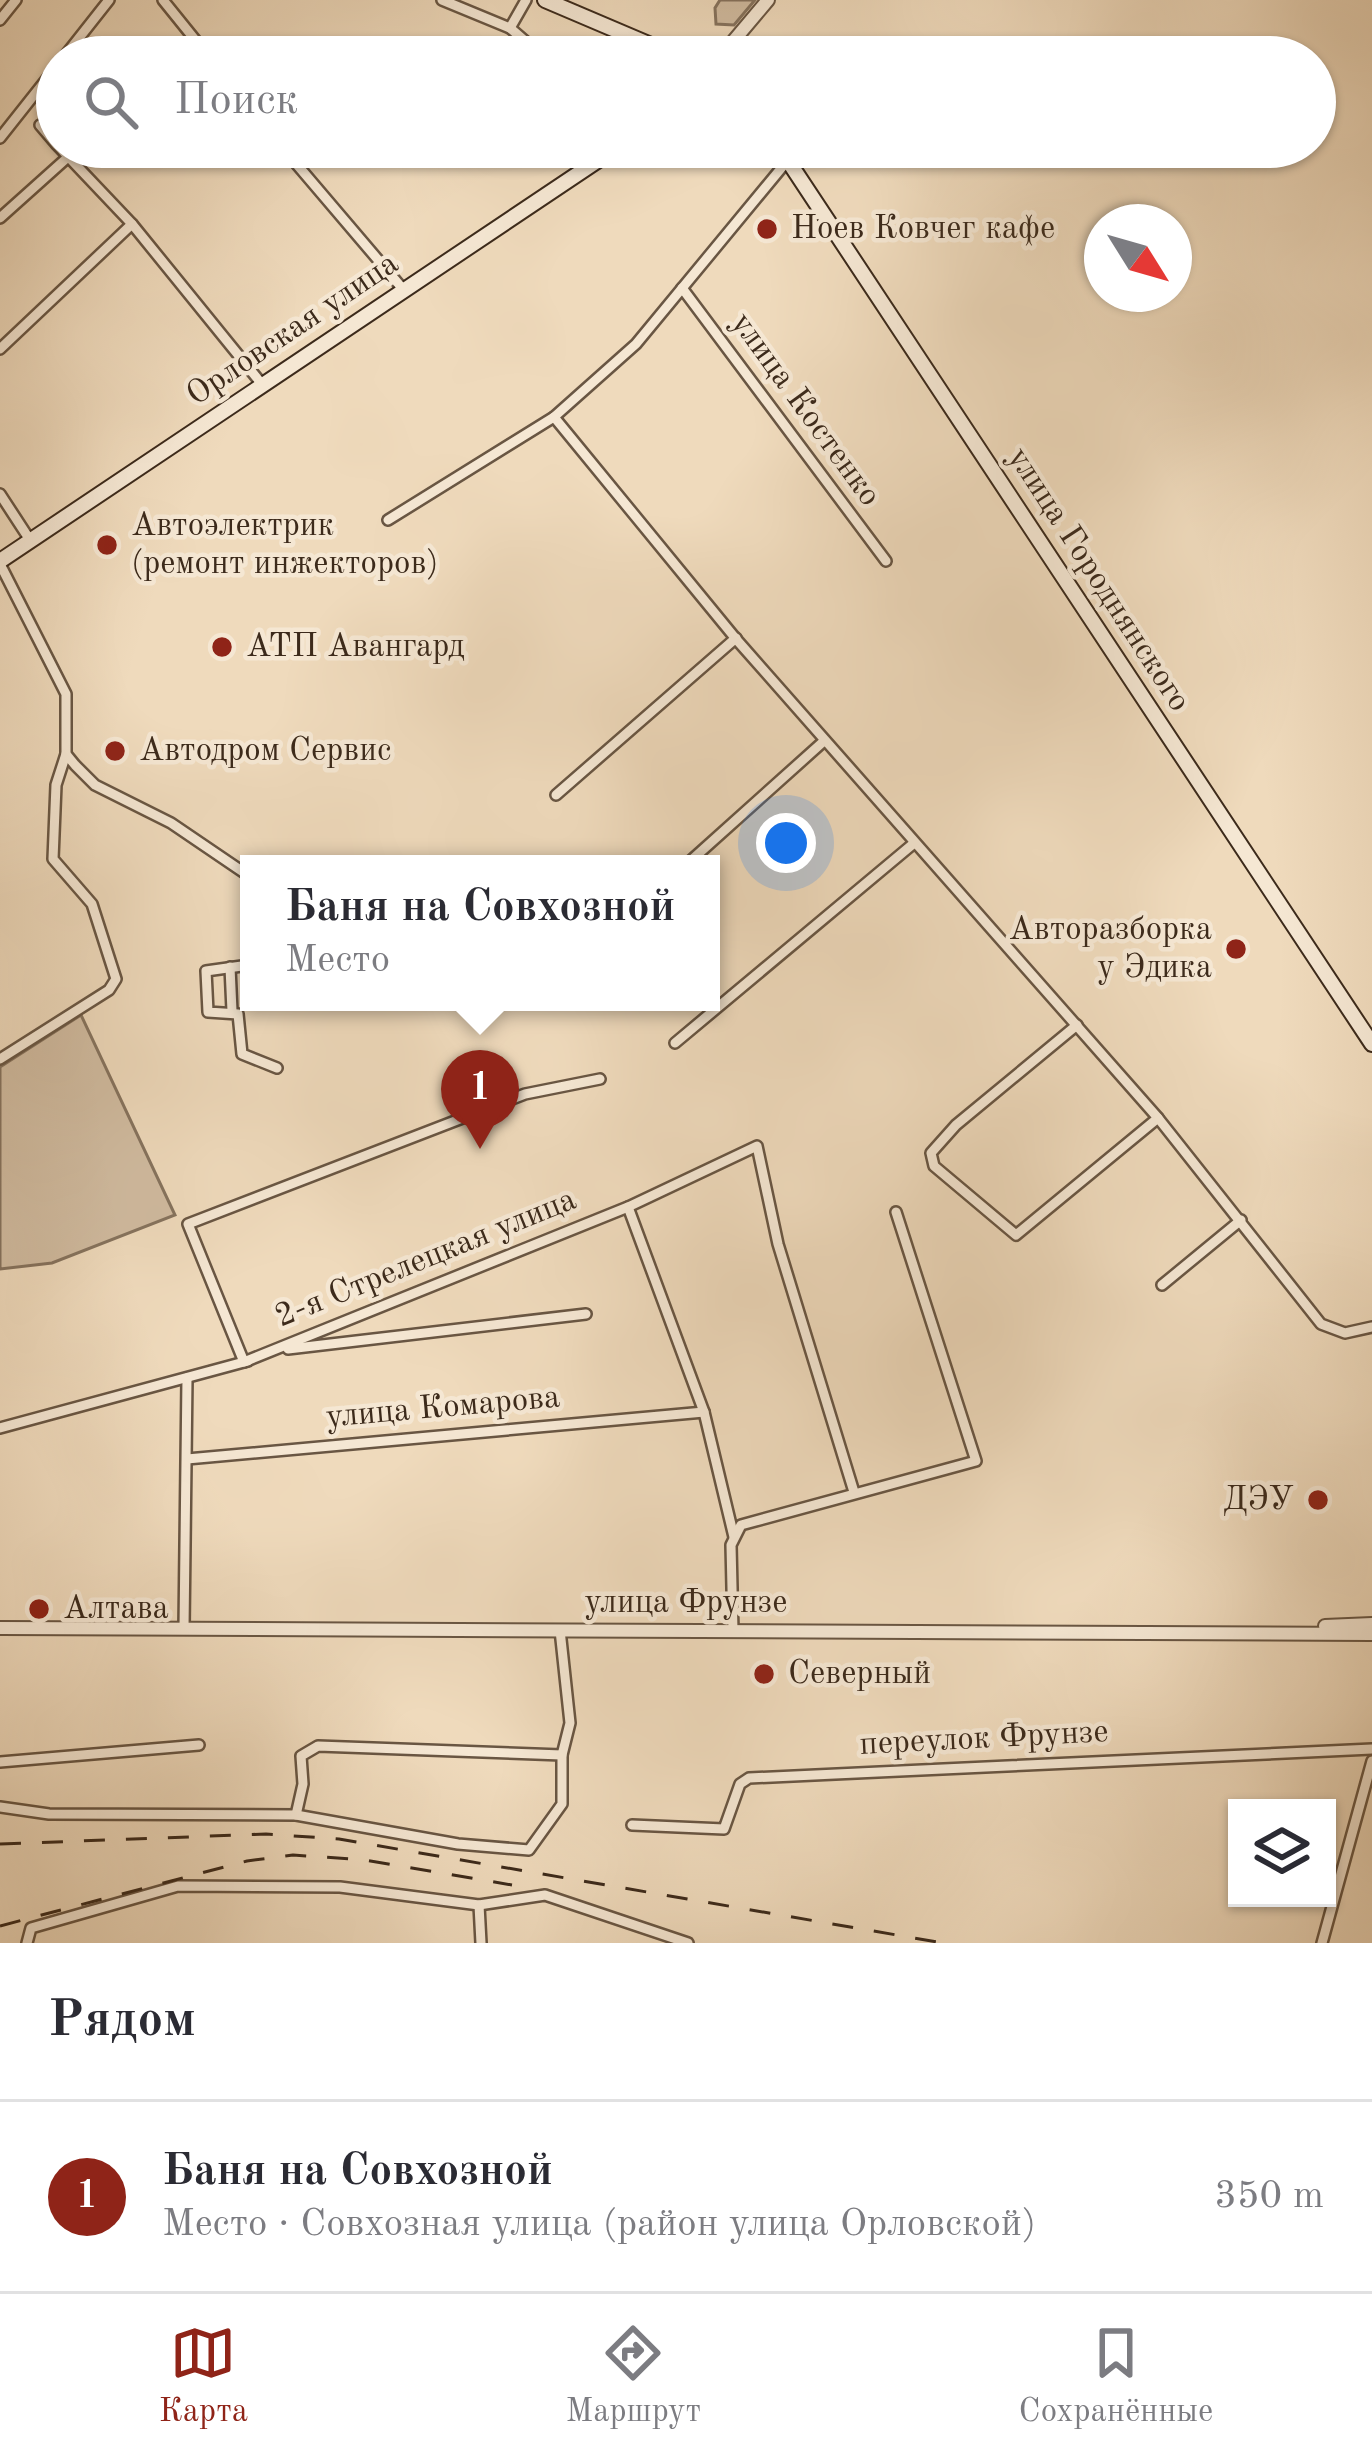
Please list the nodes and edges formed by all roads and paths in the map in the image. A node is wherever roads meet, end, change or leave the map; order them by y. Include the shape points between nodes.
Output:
1 (16, 0) edge
2 (110, 0) edge
3 (164, 0) edge
4 (442, 0) edge
5 (526, 0) edge
6 (545, 0) edge
7 (768, 0) edge
8 (0, 20) edge
9 (510, 28) junction
10 (81, 36) edge
11 (192, 36) edge
12 (519, 36) edge
13 (631, 36) edge
14 (738, 36) edge
15 (36, 93) edge
16 (0, 138) edge
17 (57, 168) edge
18 (78, 168) edge
19 (300, 168) edge
20 (586, 168) edge
21 (773, 168) edge
22 (793, 168) edge
23 (0, 218) edge
24 (132, 224) junction
25 (402, 288) junction
26 (682, 288) junction
27 (0, 350) edge
28 (261, 383) junction
29 (554, 417) junction
30 (0, 494) edge
31 (388, 520) dead end
32 (30, 540) junction
33 (886, 562) dead end
34 (4, 568) edge
35 (736, 638) junction
36 (824, 741) junction
37 (66, 754) junction
38 (556, 795) dead end
39 (914, 844) junction
40 (697, 855) edge
41 (240, 870) edge
42 (240, 966) edge
43 (230, 967) junction
44 (720, 1006) edge
45 (232, 1011) junction
46 (713, 1011) edge
47 (1077, 1025) junction
48 (675, 1043) dead end
49 (1372, 1044) edge
50 (0, 1058) edge
51 (278, 1068) dead end
52 (600, 1079) dead end
53 (1158, 1118) junction
54 (628, 1207) junction
55 (896, 1212) dead end
56 (1241, 1220) junction
57 (1162, 1285) dead end
58 (586, 1314) dead end
59 (1372, 1327) edge
60 (244, 1362) junction
61 (187, 1378) junction
62 (704, 1412) junction
63 (0, 1427) edge
64 (187, 1459) junction
65 (854, 1492) junction
66 (734, 1537) junction
67 (1372, 1624) edge
68 (0, 1628) edge
69 (184, 1628) junction
70 (560, 1630) junction
71 (733, 1631) junction
72 (1281, 1633) junction
73 (1372, 1634) edge
74 (199, 1745) dead end
75 (1372, 1749) edge
76 (562, 1755) junction
77 (1372, 1761) edge
78 (0, 1762) edge
79 (0, 1807) edge
80 (296, 1815) junction
81 (632, 1825) dead end
82 (479, 1905) junction
83 (27, 1943) edge
84 (481, 1943) edge
85 (688, 1943) edge
86 (1322, 1943) edge

1 - 8 street
2 - 10 street
3 - 11 street
4 - 9 street
5 - 9 street
6 - 13 main road
7 - 14 street
9 - 12 street
15 - 16 street
17 - 23 street
18 - 24 street
19 - 25 street
20 - 25 main road, Орловская улица
21 - 26 street
22 - 49 main road, улица Городнянского
24 - 27 street
24 - 28 street
25 - 28 main road, Орловская улица
26 - 29 street via 636,344
26 - 33 street, улица Костенко
28 - 32 main road, Орловская улица
29 - 31 street
29 - 35 street
30 - 32 street
32 - 34 main road, Орловская улица
34 - 37 street via 66,694
35 - 36 street
35 - 38 street
36 - 39 street
36 - 40 street
37 - 41 street via 95,785
37 - 50 street via 56,785 53,859 92,904 116,979
39 - 44 street
39 - 47 street
42 - 43 street
43 - 45 street
43 - 45 street via 204,976 209,1014
45 - 51 street via 240,1018 242,1054
46 - 48 street
47 - 53 street
47 - 53 street via 956,1125 931,1153 934,1166 1016,1235
52 - 60 street via 525,1094 188,1224
53 - 56 street
54 - 60 street, 2-я Стрелецкая улица
54 - 62 street
54 - 65 street, 2-я Стрелецкая улица via 757,1146 778,1244
55 - 65 street via 976,1461
56 - 57 street
56 - 59 street via 1321,1324
58 - 60 street, 2-я Стрелецкая улица via 308,1344
60 - 61 street, 2-я Стрелецкая улица
61 - 63 street, 2-я Стрелецкая улица
61 - 64 street
62 - 64 street, улица Комарова
62 - 66 street
64 - 69 street
65 - 66 street via 746,1523
66 - 71 street
67 - 72 street
68 - 69 street, улица Фрунзе
69 - 70 street, улица Фрунзе
70 - 71 street, улица Фрунзе
70 - 76 street via 570,1723
71 - 72 street, улица Фрунзе
72 - 73 street, улица Фрунзе
74 - 78 street
75 - 81 street, переулок Фрунзе via 749,1778 724,1829
76 - 80 street via 318,1746 301,1756
76 - 80 street via 562,1804 526,1851
77 - 86 street
79 - 80 street
82 - 83 street via 340,1887 178,1886 32,1928
82 - 84 street
82 - 85 street via 545,1895

